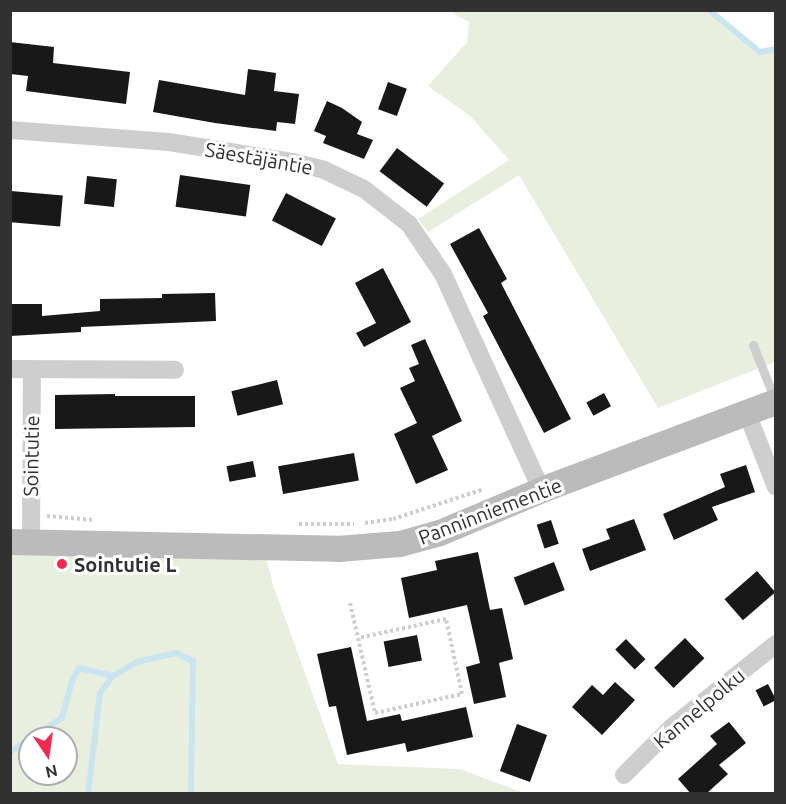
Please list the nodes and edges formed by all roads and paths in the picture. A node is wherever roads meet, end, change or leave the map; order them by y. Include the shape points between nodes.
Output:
1 (10, 130) edge
2 (753, 345) dead end
3 (10, 369) edge
4 (32, 370) junction
5 (174, 370) dead end
6 (776, 402) edge
7 (747, 413) junction
8 (490, 486) dead end
9 (776, 487) edge
10 (542, 491) junction
11 (31, 515) junction
12 (99, 520) dead end
13 (296, 524) dead end
14 (21, 542) edge
15 (350, 603) dead end
16 (358, 638) junction
17 (776, 644) edge
18 (624, 775) dead end

1 - 10 street, Säestäjäntie via 169,142 293,162 324,170 363,189 409,224 443,274
2 - 6 lane
3 - 4 street
4 - 5 street
4 - 11 street, Sointutie
6 - 7 street, Panninniementie
7 - 9 street
7 - 10 street, Panninniementie
8 - 13 path via 393,519 361,524
10 - 14 street, Panninniementie via 440,533 400,544 358,548
11 - 12 path
11 - 14 street, Sointutie
15 - 16 path
16 - 16 path via 375,713 462,694 446,619
17 - 18 street, Kannelpolku via 672,727

